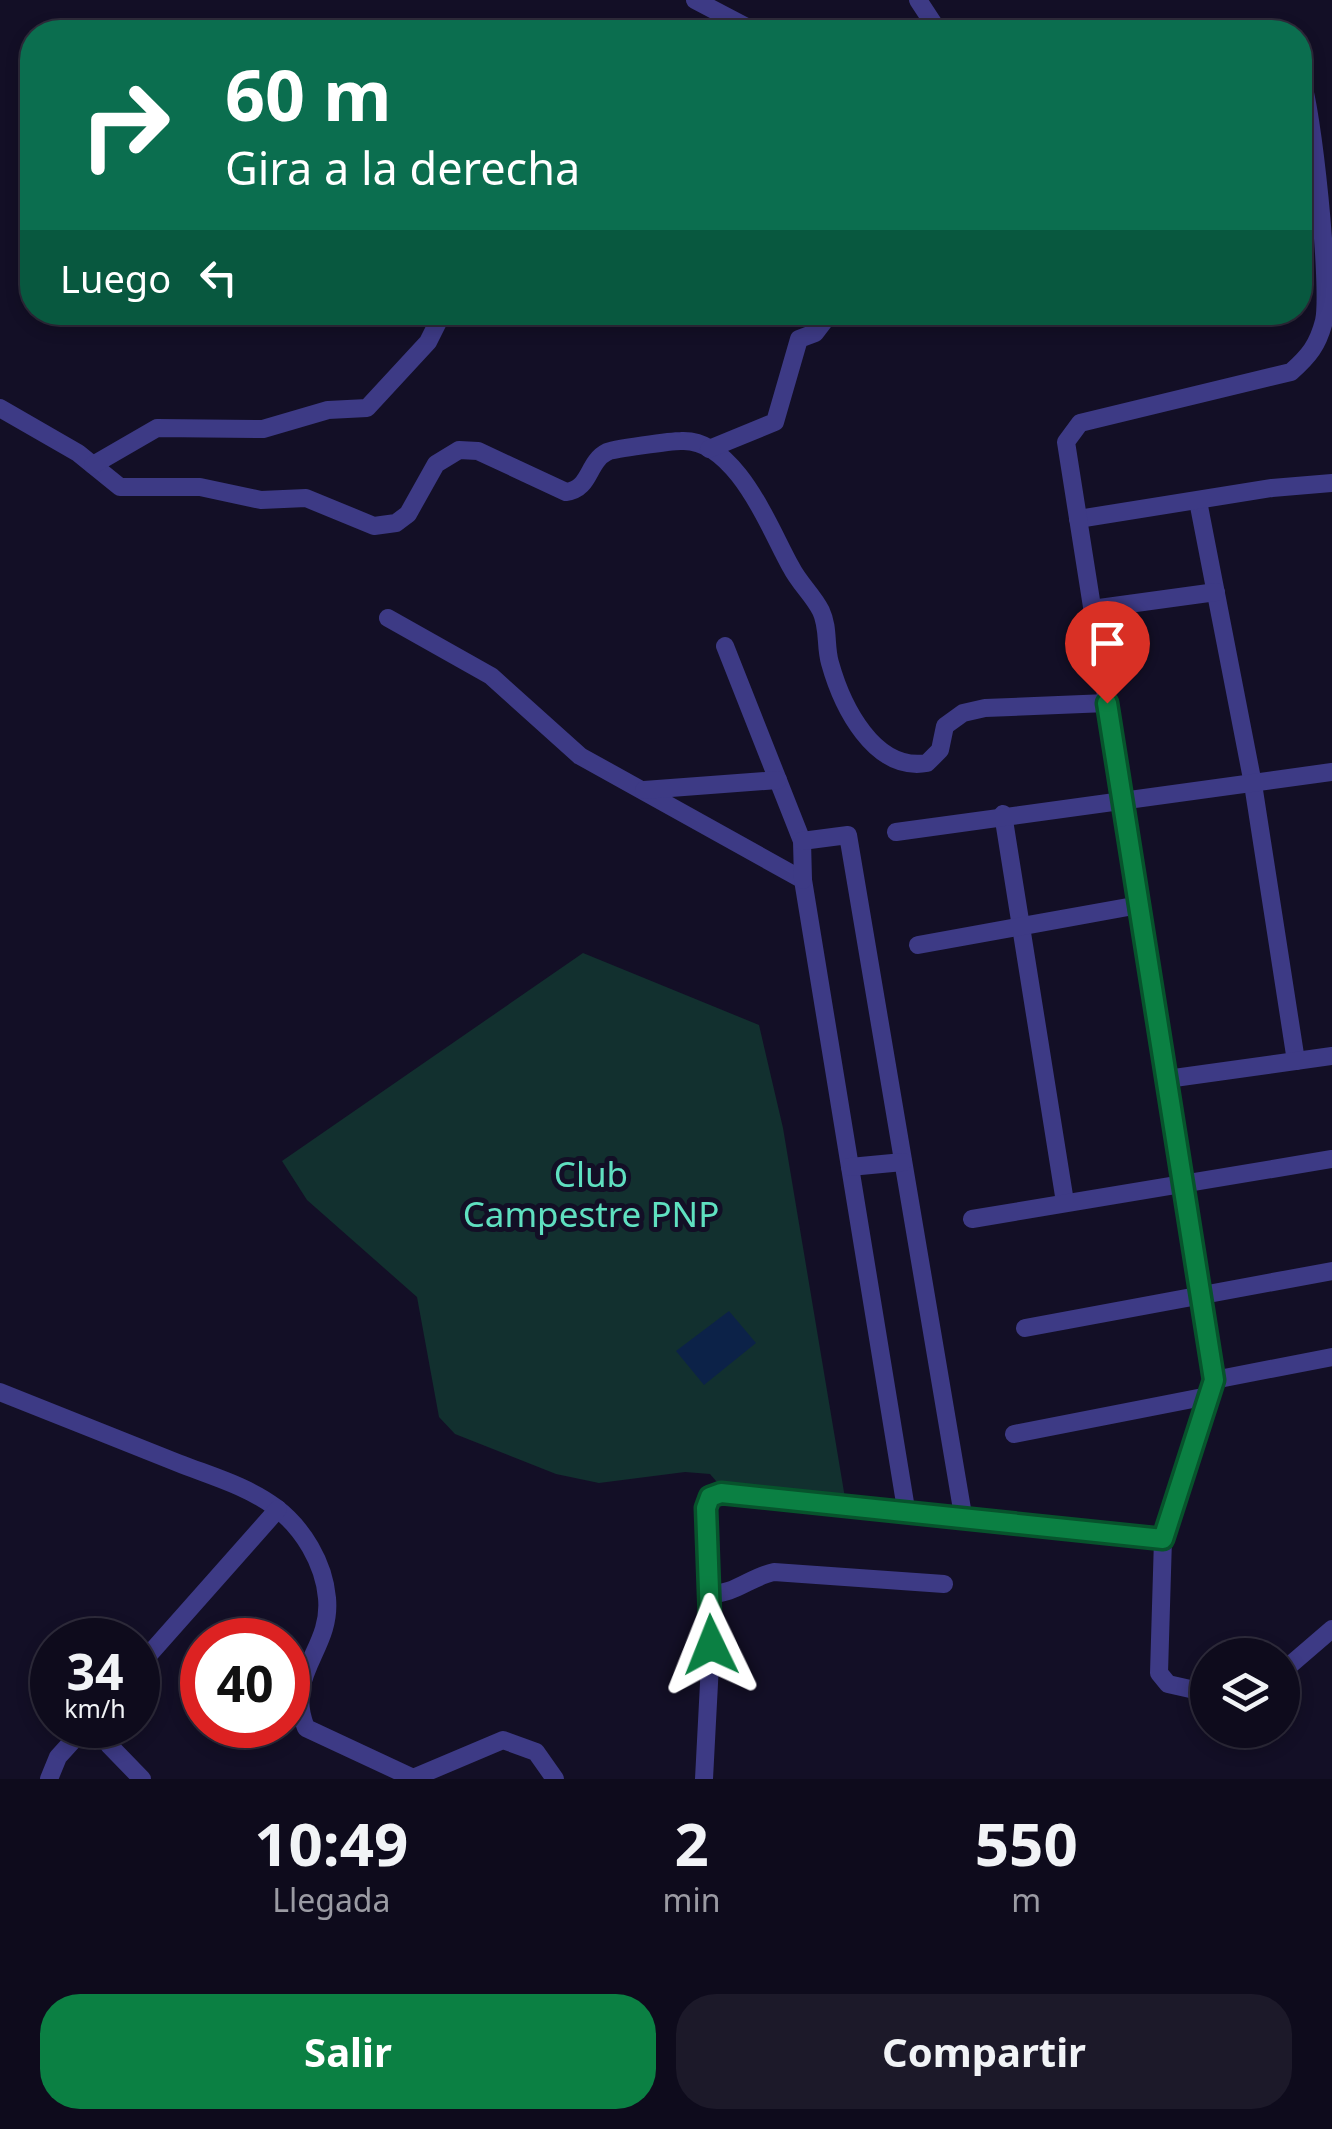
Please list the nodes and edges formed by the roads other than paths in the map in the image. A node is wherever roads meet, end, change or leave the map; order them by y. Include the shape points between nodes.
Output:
1 (696, 0) edge
2 (734, 20) edge
3 (1312, 130) edge
4 (1325, 213) edge
5 (1328, 316) edge
6 (436, 325) edge
7 (820, 325) edge
8 (0, 408) edge
9 (709, 449) junction
10 (93, 465) junction
11 (1332, 483) edge
12 (1198, 501) junction
13 (1078, 520) junction
14 (1216, 592) junction
15 (1092, 609) junction
16 (388, 618) dead end
17 (725, 646) dead end
18 (1107, 703) junction
19 (1332, 772) edge
20 (778, 780) junction
21 (1253, 784) junction
22 (641, 790) junction
23 (1123, 801) junction
24 (1003, 814) junction
25 (896, 832) dead end
26 (802, 840) junction
27 (803, 880) junction
28 (1139, 906) junction
29 (1021, 926) junction
30 (918, 945) dead end
31 (1332, 1056) edge
32 (1296, 1061) junction
33 (1167, 1079) junction
34 (1332, 1159) edge
35 (903, 1162) junction
36 (850, 1167) junction
37 (1183, 1181) junction
38 (1065, 1202) junction
39 (972, 1219) dead end
40 (1332, 1271) edge
41 (1201, 1294) junction
42 (1025, 1328) dead end
43 (1332, 1357) edge
44 (1211, 1388) junction
45 (0, 1392) edge
46 (1014, 1434) dead end
47 (278, 1509) junction
48 (907, 1515) junction
49 (964, 1521) junction
50 (1163, 1539) junction
51 (944, 1584) dead end
52 (709, 1594) junction
53 (1332, 1628) edge
54 (160, 1643) edge
55 (1300, 1656) edge
56 (1190, 1689) edge
57 (66, 1748) edge
58 (111, 1748) edge
59 (49, 1779) edge
60 (142, 1779) edge
61 (555, 1779) edge
62 (704, 1779) edge

1 - 2 street
3 - 4 street
4 - 5 street
5 - 13 street via 1314,352 1291,372 1080,424 1066,442
6 - 10 street via 367,408 328,410 263,429 157,428
7 - 9 street via 799,339 775,422
8 - 10 street
9 - 10 street via 682,440 610,450 583,485 566,492 478,451 459,450 436,464 408,514 382,527 306,498 261,500 180,485 120,487
9 - 18 street via 750,492 816,602 834,676 869,741 884,754 927,763 940,750 950,721 974,710
11 - 12 street
12 - 13 street
12 - 14 street
13 - 15 street
14 - 15 street
14 - 21 street
15 - 18 street
16 - 22 street via 490,676 580,756
17 - 20 street
18 - 23 street
19 - 21 street
20 - 22 street
20 - 26 street
21 - 23 street
21 - 32 street
22 - 27 street
23 - 24 street
23 - 28 street
24 - 25 street
24 - 29 street
26 - 27 street
26 - 35 street via 848,836
27 - 36 street
28 - 29 street
28 - 33 street
29 - 30 street
29 - 38 street
31 - 32 street
32 - 33 street
33 - 37 street
34 - 37 street
35 - 36 street
35 - 49 street
36 - 48 street
37 - 38 street
37 - 41 street
38 - 39 street
40 - 41 street
41 - 42 street
41 - 44 street
43 - 44 street
44 - 46 street
44 - 50 street
45 - 47 street via 253,1492
47 - 54 street
47 - 61 street via 310,1546 328,1600 324,1633 300,1678 297,1706 306,1728 413,1778 503,1740 536,1752
48 - 49 street
48 - 52 street via 710,1497
49 - 50 street
50 - 56 street via 1159,1673 1168,1684
51 - 52 street via 774,1572 726,1594
52 - 62 street
53 - 55 street
57 - 59 street
58 - 60 street

